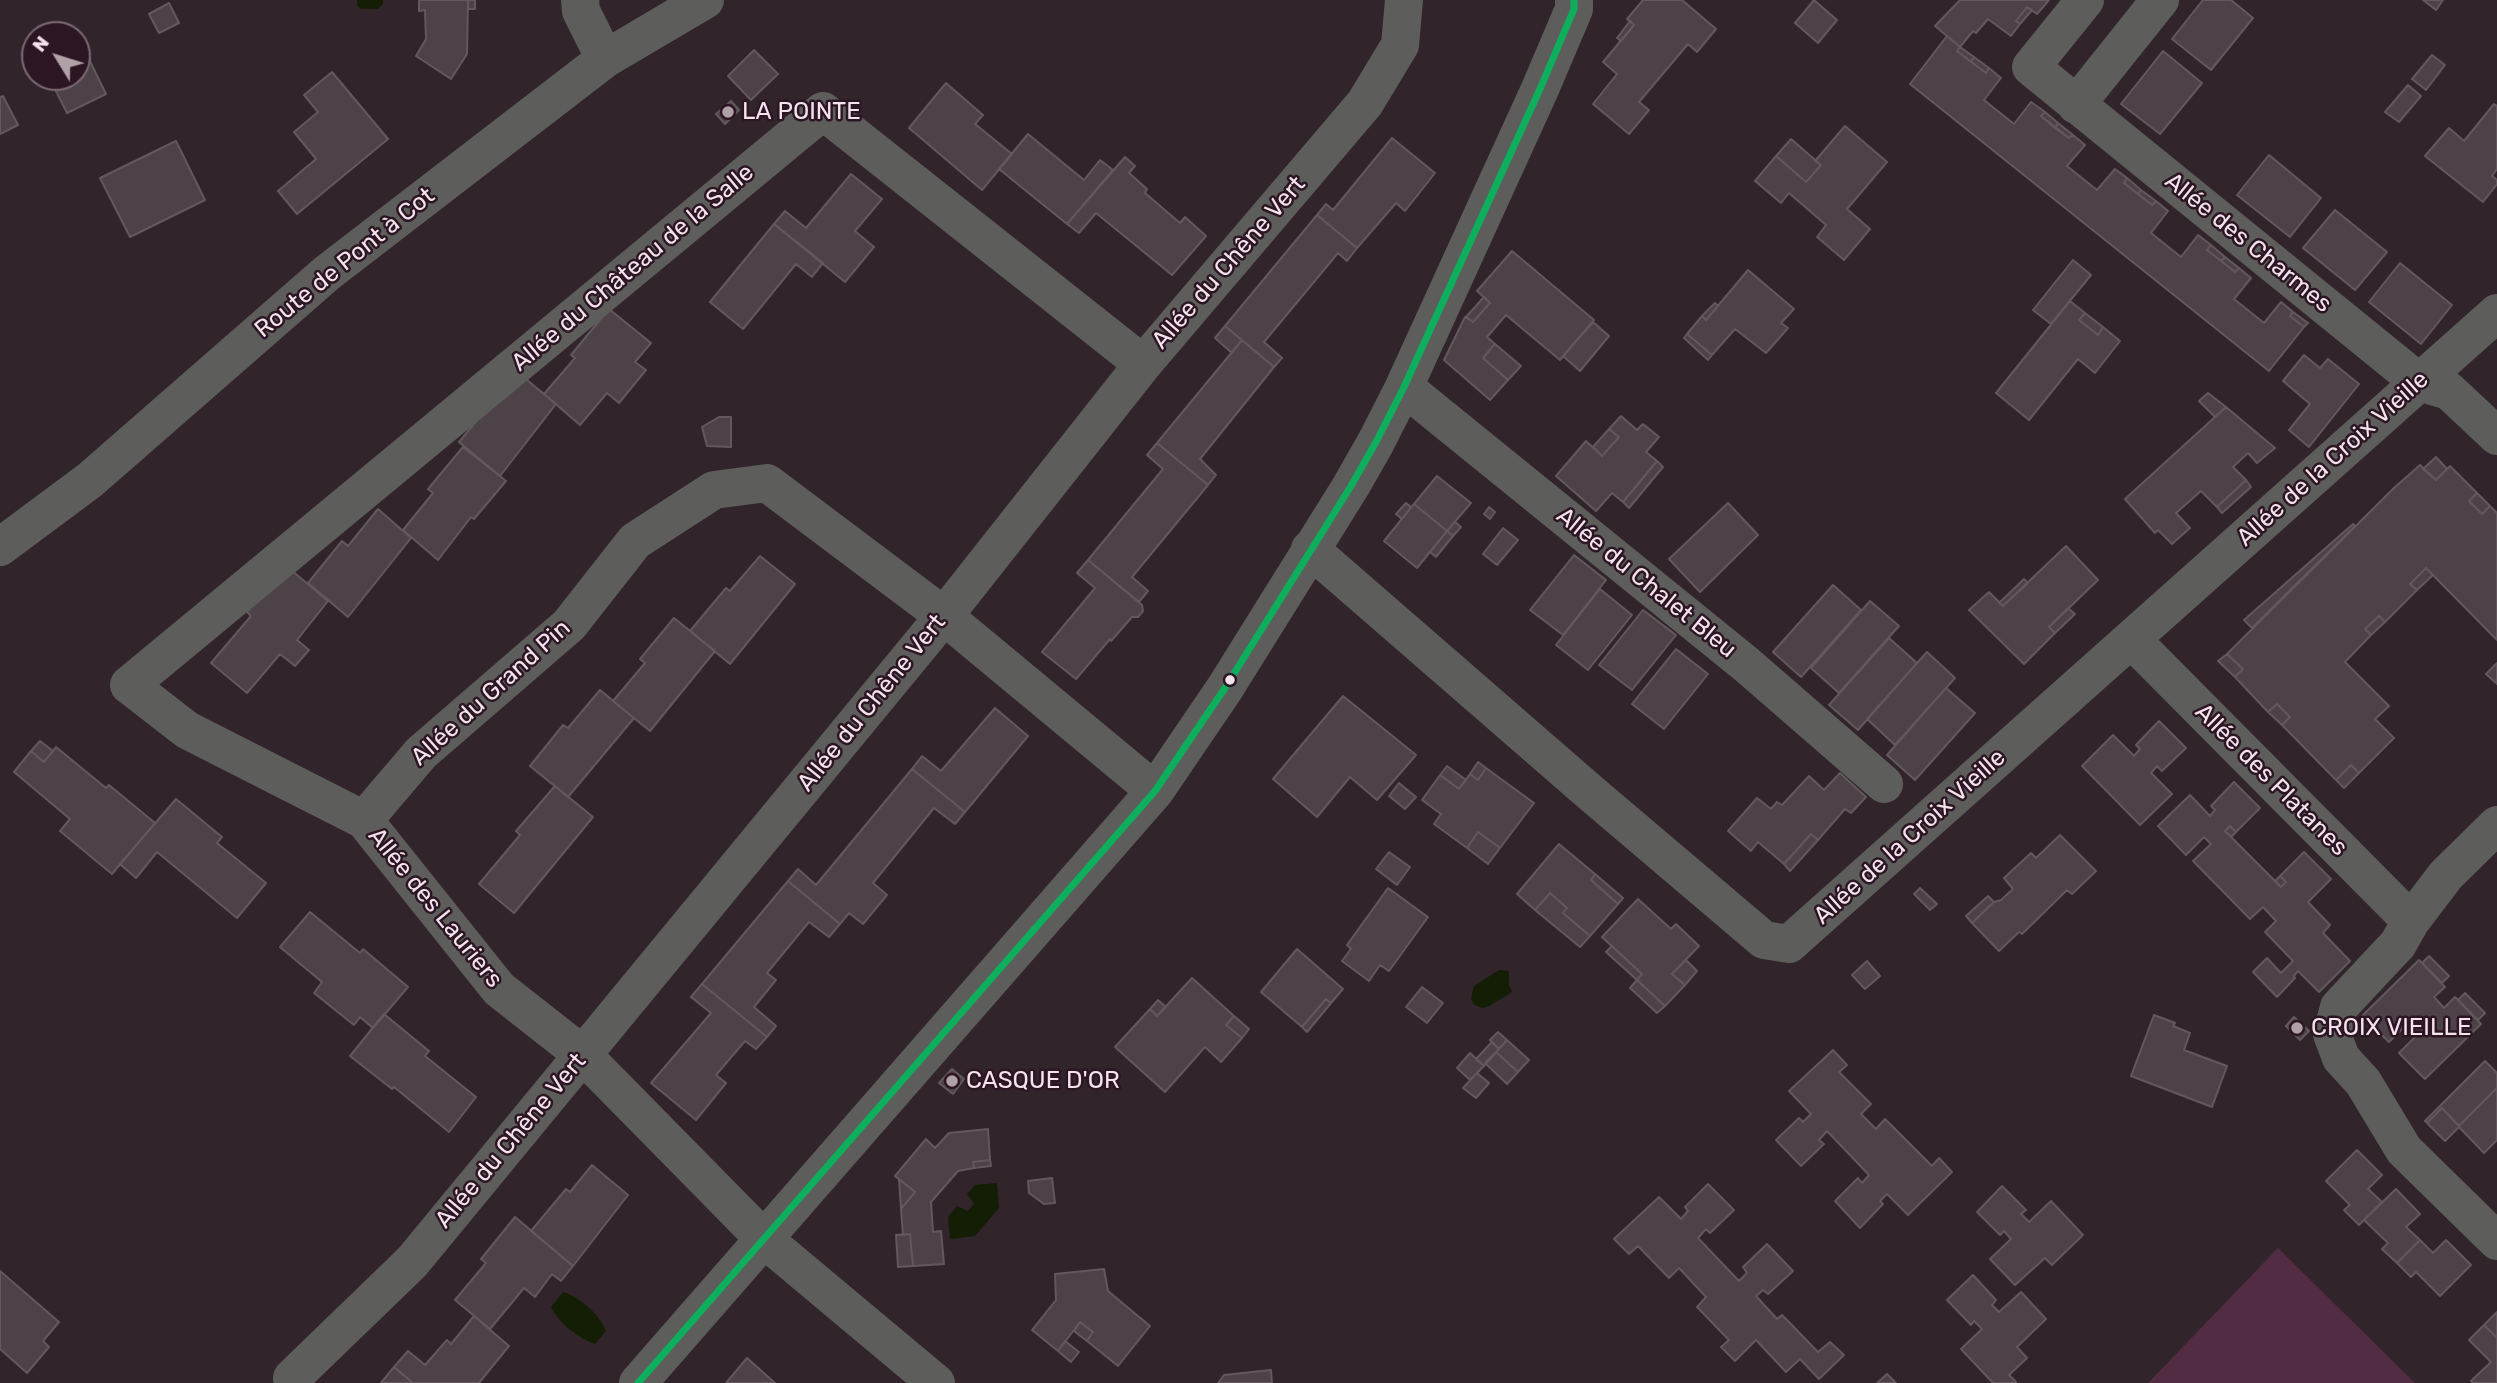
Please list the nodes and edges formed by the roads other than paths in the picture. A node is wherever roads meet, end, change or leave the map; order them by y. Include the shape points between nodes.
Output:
1 (580, 0) edge
2 (705, 0) edge
3 (1404, 0) edge
4 (1574, 0) edge
5 (2085, 0) edge
6 (2160, 0) edge
7 (605, 60) junction
8 (2076, 105) junction
9 (2497, 313) edge
10 (1143, 364) junction
11 (2419, 382) junction
12 (1404, 387) junction
13 (2497, 436) edge
14 (0, 547) edge
15 (1310, 549) junction
16 (944, 616) junction
17 (2131, 639) junction
18 (129, 685) joint
19 (1884, 784) dead end
20 (1155, 790) junction
21 (364, 820) junction
22 (2497, 825) edge
23 (2411, 921) junction
24 (583, 1055) junction
25 (765, 1240) junction
26 (2497, 1241) edge
27 (292, 1378) dead end
28 (638, 1383) edge
29 (936, 1383) edge

1 - 7 street
2 - 7 street, Route de Pont à Cot
3 - 10 street, Allée du Chêne Vert via 1401,45 1365,103
4 - 12 street via 1540,89
5 - 8 street, Allée des Charmes via 2031,67
6 - 8 street
7 - 14 street, Route de Pont à Cot via 327,273 90,480
8 - 11 street, Allée des Charmes
9 - 11 street, Allée de la Croix Vieille
10 - 16 street, Allée du Chêne Vert
10 - 18 street, Allée du Château de la Salle via 822,111
11 - 13 street, Allée des Charmes via 2449,391
11 - 17 street, Allée de la Croix Vieille
12 - 15 street via 1351,486
12 - 19 street, Allée du Chalet Bleu via 1747,665
15 - 17 street, Allée de la Croix Vieille via 1764,940 1789,944
15 - 20 street
16 - 20 street, Allée du Grand Pin
16 - 21 street, Allée du Grand Pin via 767,483 714,490 635,541 569,625 421,753
16 - 24 street, Allée du Chêne Vert
17 - 23 street, Allée des Platanes
18 - 21 street, Allée des Lauriers via 187,730
20 - 25 street
21 - 24 street, Allée des Lauriers via 499,989
22 - 23 street via 2446,875
23 - 26 street via 2398,944 2339,1007 2332,1034 2341,1058 2363,1082 2404,1150
24 - 25 street, Allée des Lauriers
24 - 27 street, Allée du Chêne Vert via 412,1262
25 - 28 street
25 - 29 street, Allée des Lauriers

